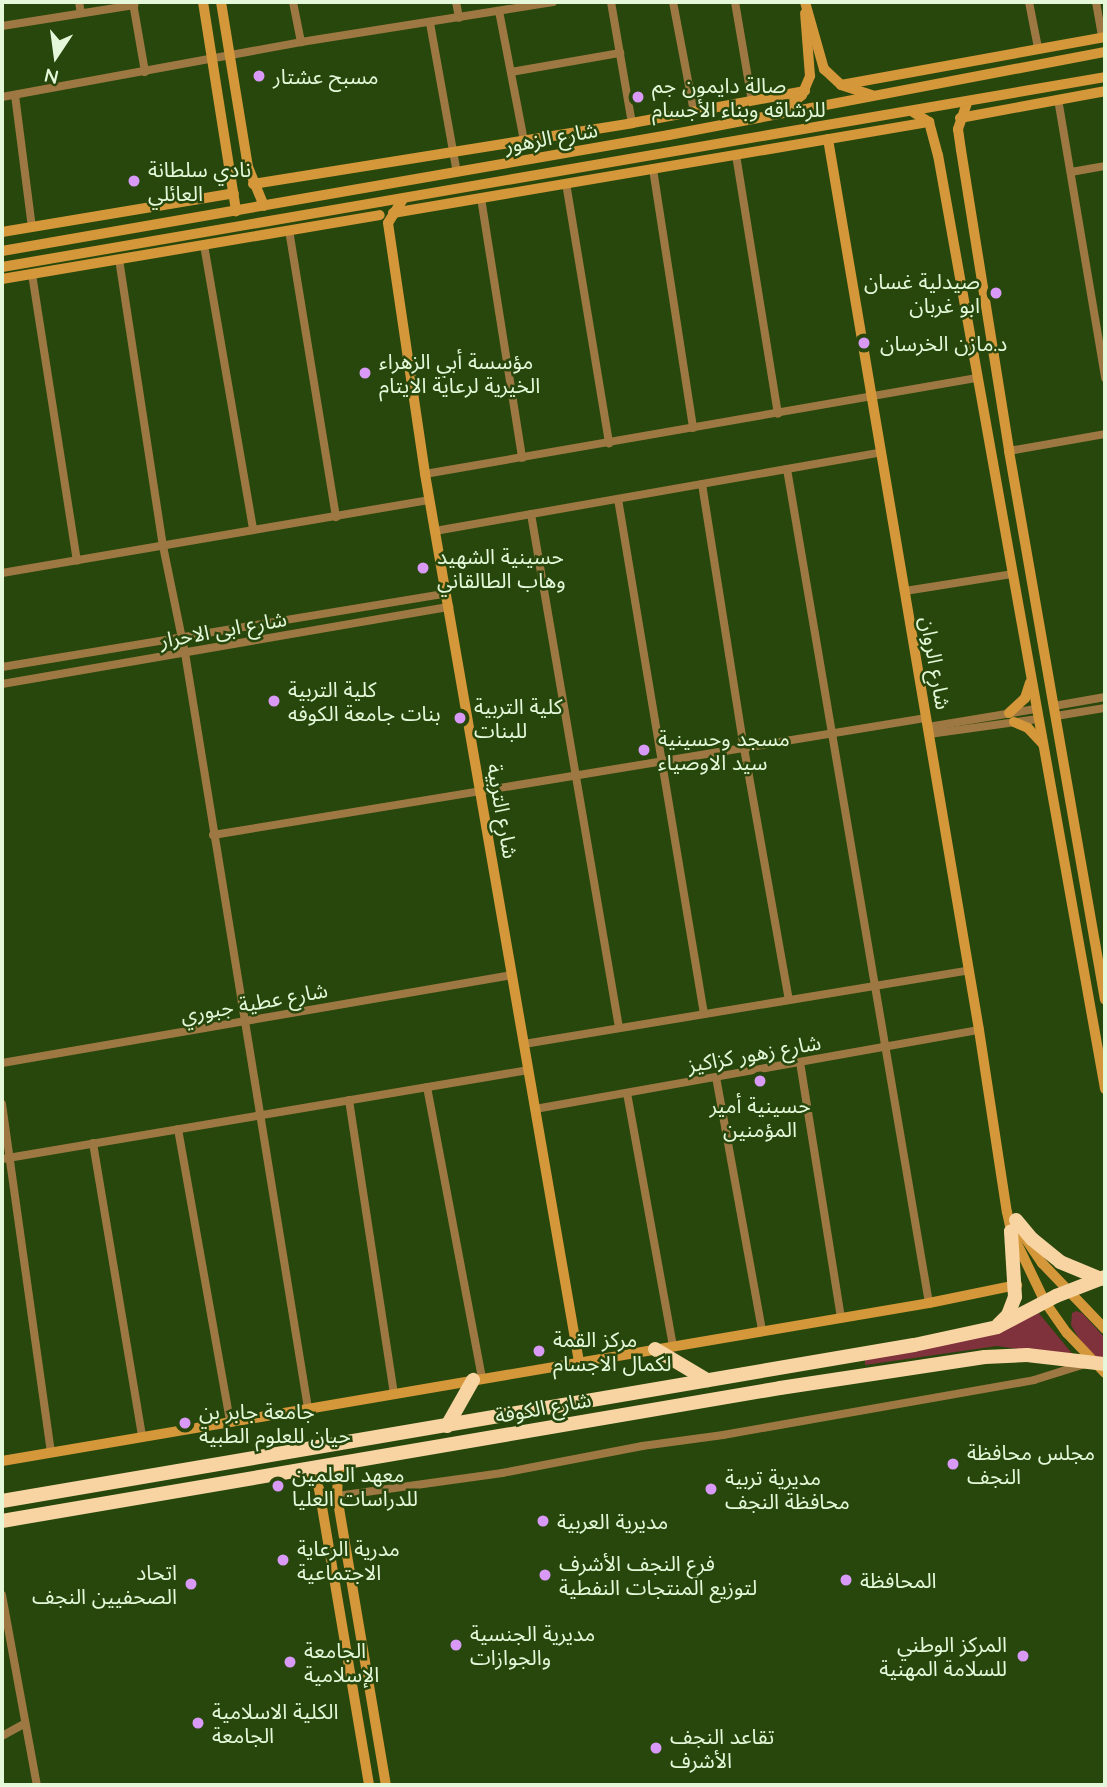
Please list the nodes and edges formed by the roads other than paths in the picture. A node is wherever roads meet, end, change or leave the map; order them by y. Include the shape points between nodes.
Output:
1 (79, 2) edge
2 (203, 2) edge
3 (221, 2) edge
4 (293, 2) edge
5 (456, 2) edge
6 (553, 2) edge
7 (611, 2) edge
8 (673, 2) edge
9 (735, 2) edge
10 (1029, 2) edge
11 (1096, 2) edge
12 (133, 3) edge
13 (805, 4) edge
14 (499, 11) junction
15 (81, 13) junction
16 (459, 18) junction
17 (430, 23) junction
18 (2, 26) edge
19 (1104, 37) edge
20 (227, 39) junction
21 (211, 42) junction
22 (301, 42) junction
23 (1068, 43) junction
24 (1038, 48) junction
25 (1105, 52) edge
26 (620, 53) junction
27 (1012, 53) junction
28 (230, 58) junction
29 (1072, 59) junction
30 (214, 60) junction
31 (1015, 70) junction
32 (145, 72) junction
33 (511, 72) junction
34 (1105, 77) edge
35 (841, 85) junction
36 (805, 91) junction
37 (1105, 91) edge
38 (15, 95) junction
39 (882, 95) junction
40 (2, 97) edge
41 (1058, 99) junction
42 (752, 101) junction
43 (967, 103) junction
44 (694, 112) junction
45 (913, 112) junction
46 (775, 116) junction
47 (665, 118) junction
48 (960, 118) junction
49 (929, 122) junction
50 (632, 124) junction
51 (669, 135) junction
52 (768, 136) junction
53 (828, 139) junction
54 (524, 141) junction
55 (771, 149) junction
56 (452, 153) junction
57 (736, 155) junction
58 (550, 157) junction
59 (523, 161) junction
60 (1105, 166) edge
61 (653, 169) junction
62 (1071, 172) junction
63 (457, 173) junction
64 (554, 173) junction
65 (528, 177) junction
66 (566, 183) junction
67 (254, 184) junction
68 (967, 185) junction
69 (944, 190) junction
70 (234, 193) junction
71 (481, 198) junction
72 (403, 199) junction
73 (264, 206) junction
74 (360, 206) junction
75 (143, 208) junction
76 (236, 211) junction
77 (387, 217) junction
78 (32, 226) junction
79 (147, 226) junction
80 (289, 230) junction
81 (2, 232) edge
82 (204, 245) junction
83 (21, 248) junction
84 (150, 248) junction
85 (2, 251) edge
86 (118, 259) junction
87 (24, 263) junction
88 (2, 267) edge
89 (32, 274) junction
90 (2, 279) edge
91 (1105, 315) edge
92 (1095, 317) junction
93 (976, 378) junction
94 (1105, 378) edge
95 (872, 398) junction
96 (778, 414) junction
97 (693, 428) junction
98 (1105, 434) edge
99 (610, 443) junction
100 (1009, 451) junction
101 (881, 452) junction
102 (522, 458) junction
103 (787, 469) junction
104 (425, 474) junction
105 (702, 484) junction
106 (618, 499) junction
107 (430, 500) junction
108 (531, 514) junction
109 (335, 517) junction
110 (253, 530) junction
111 (435, 531) junction
112 (163, 546) junction
113 (77, 560) junction
114 (2, 573) edge
115 (1012, 574) junction
116 (905, 591) junction
117 (447, 593) junction
118 (449, 607) junction
119 (1040, 629) junction
120 (1022, 632) junction
121 (182, 637) junction
122 (185, 653) junction
123 (2, 667) edge
124 (1030, 676) junction
125 (2, 684) edge
126 (1105, 697) edge
127 (1105, 708) edge
128 (1055, 711) junction
129 (1037, 714) junction
130 (1011, 718) junction
131 (928, 726) junction
132 (832, 733) junction
133 (1044, 746) junction
134 (744, 748) junction
135 (660, 762) junction
136 (578, 775) junction
137 (480, 792) junction
138 (213, 835) junction
139 (969, 970) junction
140 (512, 975) junction
141 (1102, 983) junction
142 (876, 986) junction
143 (1088, 986) junction
144 (789, 1000) junction
145 (1105, 1000) edge
146 (704, 1014) junction
147 (246, 1021) junction
148 (619, 1028) junction
149 (979, 1030) junction
150 (524, 1044) junction
151 (885, 1048) junction
152 (800, 1062) junction
153 (2, 1063) edge
154 (528, 1070) junction
155 (716, 1077) junction
156 (427, 1087) junction
157 (1105, 1089) edge
158 (627, 1093) junction
159 (349, 1100) junction
160 (2, 1104) edge
161 (535, 1109) junction
162 (261, 1115) junction
163 (178, 1129) junction
164 (93, 1143) junction
165 (6, 1158) edge
166 (1014, 1226) junction
167 (1103, 1278) edge
168 (1017, 1284) junction
169 (1068, 1291) junction
170 (1045, 1302) junction
171 (929, 1303) junction
172 (841, 1318) junction
173 (997, 1327) junction
174 (1105, 1329) edge
175 (762, 1331) junction
176 (673, 1346) junction
177 (655, 1349) junction
178 (579, 1362) junction
179 (1098, 1366) edge
180 (477, 1379) junction
181 (707, 1380) junction
182 (394, 1394) junction
183 (308, 1408) junction
184 (230, 1421) junction
185 (447, 1426) junction
186 (142, 1436) junction
187 (293, 1450) junction
188 (51, 1453) junction
189 (2, 1461) edge
190 (348, 1461) junction
191 (304, 1469) junction
192 (337, 1496) junction
193 (321, 1499) junction
194 (2, 1501) edge
195 (2, 1521) edge
196 (2, 1595) edge
197 (356, 1606) junction
198 (339, 1609) junction
199 (6, 1637) edge
200 (25, 1723) junction
201 (2, 1736) edge
202 (37, 1785) edge
203 (369, 1785) edge
204 (386, 1785) edge

1 - 15 street
2 - 21 main road
3 - 20 main road
4 - 22 street
5 - 16 street
6 - 14 street
7 - 26 street
8 - 44 street
9 - 42 street
10 - 24 street
11 - 19 street
12 - 15 street
12 - 32 street
13 - 35 main road via 820,62
13 - 36 main road via 811,69
14 - 16 street
14 - 33 street
15 - 18 street
16 - 17 street
17 - 22 street
17 - 56 street
19 - 23 main road
20 - 21 main road
20 - 28 main road
21 - 30 main road
22 - 28 street
23 - 24 main road
23 - 29 main road
24 - 27 main road
25 - 29 main road, شارع الزهور
26 - 33 street
26 - 50 street
27 - 31 main road
27 - 35 main road
28 - 30 street
28 - 67 main road
29 - 31 main road, شارع الزهور
30 - 32 street
30 - 70 main road
31 - 39 main road, شارع الزهور
32 - 38 street
33 - 54 street
34 - 43 main road, شارع الزهور
35 - 39 main road
36 - 42 main road
36 - 46 main road
37 - 41 main road
38 - 40 street
38 - 78 street
39 - 46 main road, شارع الزهور
41 - 48 main road
41 - 62 street
42 - 44 main road
43 - 45 main road, شارع الزهور
43 - 48 main road
44 - 47 main road
45 - 49 main road
45 - 52 main road, شارع الزهور
46 - 51 main road, شارع الزهور
47 - 50 main road
47 - 51 main road
48 - 68 main road
49 - 53 main road
49 - 69 main road
50 - 54 main road
51 - 58 main road, شارع الزهور
52 - 55 main road
52 - 64 main road, شارع الزهور
53 - 55 main road
53 - 95 main road, شارع الروان
54 - 56 main road
55 - 57 main road
56 - 63 street
56 - 67 main road
57 - 61 main road
57 - 96 street
58 - 59 main road, شارع الزهور
58 - 64 main road via 548,166
59 - 63 main road, شارع الزهور
59 - 65 main road via 529,168
60 - 62 street
61 - 66 main road
61 - 97 street
62 - 92 street
63 - 73 main road, شارع الزهور
64 - 65 main road, شارع الزهور
65 - 72 main road, شارع الزهور
66 - 71 main road
66 - 99 street
67 - 73 main road
68 - 69 main road
68 - 100 main road
69 - 93 main road
70 - 75 main road
70 - 76 main road
71 - 77 main road
71 - 102 street
72 - 74 main road, شارع الزهور
72 - 77 main road
73 - 76 main road, شارع الزهور
74 - 77 main road
74 - 84 main road, شارع الزهور
75 - 78 main road
75 - 79 main road
76 - 79 main road, شارع الزهور
77 - 80 main road
77 - 104 main road, شارع التربية
78 - 81 main road
79 - 83 main road, شارع الزهور
80 - 82 main road
80 - 109 street
82 - 84 main road
82 - 110 street
83 - 85 main road, شارع الزهور
83 - 87 main road via 19,257
84 - 86 main road
84 - 87 main road, شارع الزهور
86 - 89 main road
86 - 112 street
87 - 88 main road, شارع الزهور
89 - 90 main road
89 - 113 street
91 - 92 street
92 - 94 street
93 - 95 street
93 - 115 main road
95 - 96 street
95 - 101 main road, شارع الروان
96 - 97 street
97 - 99 street
98 - 100 street
99 - 102 street
100 - 119 main road
101 - 103 street
101 - 116 main road, شارع الروان
102 - 104 street
103 - 105 street
103 - 132 street
104 - 107 main road, شارع التربية
105 - 106 street
105 - 134 street
106 - 108 street
106 - 135 street
107 - 109 street
107 - 111 main road, شارع التربية
108 - 111 street
108 - 136 street
109 - 110 street
110 - 112 street
111 - 117 main road, شارع التربية
112 - 113 street
112 - 121 street
113 - 114 street
115 - 116 street
115 - 120 main road
116 - 131 main road, شارع الروان
117 - 118 main road, شارع التربية
117 - 121 street, شارع ابی الاحرار
118 - 122 street, شارع ابی الاحرار
118 - 137 main road, شارع التربية
119 - 120 main road
119 - 128 main road
120 - 124 main road
121 - 122 street
121 - 123 street, شارع ابی الاحرار
122 - 125 street, شارع ابی الاحرار
122 - 138 street
124 - 129 main road
124 - 130 main road via 1025,698
126 - 128 street
127 - 128 street
128 - 141 main road
129 - 130 street
129 - 133 main road
130 - 131 street
130 - 133 main road
131 - 132 street
131 - 139 main road, شارع الروان
132 - 134 street
132 - 142 street
133 - 143 main road
134 - 135 street
134 - 144 street
135 - 136 street
135 - 146 street
136 - 137 street
136 - 148 street
137 - 138 street
137 - 140 main road, شارع التربية
138 - 147 street
139 - 142 street
139 - 149 main road, شارع الروان
140 - 147 street, شارع عطية جبوري
140 - 150 main road, شارع التربية
141 - 143 main road
141 - 145 main road
142 - 144 street
142 - 151 street
143 - 157 main road
144 - 146 street
146 - 148 street
147 - 153 street, شارع عطية جبوري
147 - 162 street
148 - 150 street
149 - 151 street, شارع زهور كزاكيز
149 - 166 main road, شارع الروان
150 - 154 main road, شارع التربية
151 - 152 street, شارع زهور كزاكيز
151 - 171 street
152 - 155 street, شارع زهور كزاكيز
152 - 172 street
154 - 156 street
154 - 161 main road, شارع التربية
155 - 158 street, شارع زهور كزاكيز
155 - 175 street
156 - 159 street
156 - 180 street
158 - 161 street, شارع زهور كزاكيز
158 - 176 street
159 - 162 street
159 - 182 street
160 - 165 street
161 - 178 main road, شارع التربية
162 - 163 street
162 - 183 street
163 - 164 street
163 - 184 street
164 - 165 street
164 - 186 street
165 - 188 street
166 - 167 highway via 1060,1262
166 - 168 highway
166 - 169 main road, شارع الروان
166 - 170 main road, شارع الروان
167 - 169 highway, شارع الكوفة
168 - 171 main road
168 - 173 highway via 1013,1304
169 - 170 highway, شارع الكوفة
169 - 174 main road, شارع الروان
170 - 173 highway, شارع الكوفة
170 - 179 main road, شارع الروان
171 - 172 main road
172 - 175 main road
173 - 181 highway, شارع الكوفة
175 - 176 main road
176 - 177 main road
177 - 178 main road
177 - 181 highway
178 - 180 main road
179 - 190 highway, شارع الكوفة via 1027,1355 985,1357
179 - 192 street via 502,1473
180 - 182 main road
180 - 185 highway
181 - 185 highway, شارع الكوفة
182 - 183 main road
183 - 184 main road
184 - 186 main road
185 - 187 highway, شارع الكوفة
186 - 188 main road
187 - 191 highway via 304,1456
187 - 194 highway, شارع الكوفة
188 - 189 main road
190 - 191 highway, شارع الكوفة
190 - 192 main road via 338,1471
191 - 193 main road via 316,1480
191 - 195 highway, شارع الكوفة
192 - 193 main road
192 - 197 main road
193 - 198 main road
196 - 199 street
197 - 198 main road via 346,1604
197 - 204 main road
198 - 203 main road
199 - 200 street
200 - 201 street
200 - 202 street

